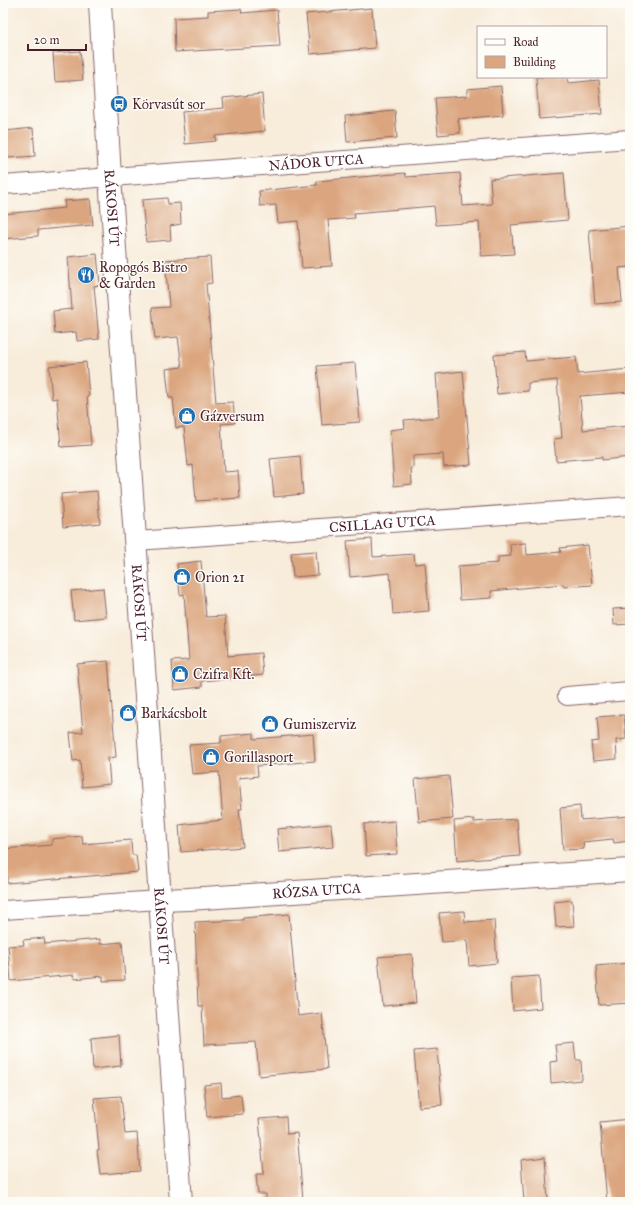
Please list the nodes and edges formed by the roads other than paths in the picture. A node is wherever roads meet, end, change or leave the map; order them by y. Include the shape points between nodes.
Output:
1 (100, 3) edge
2 (630, 139) edge
3 (110, 177) junction
4 (3, 185) edge
5 (630, 506) edge
6 (136, 542) junction
7 (630, 691) edge
8 (566, 696) dead end
9 (630, 870) edge
10 (160, 900) junction
11 (3, 910) edge
12 (181, 1202) edge

1 - 3 main road, RÁKOSI ÚT
2 - 3 street, NÁDOR UTCA
3 - 4 street, NÁDOR UTCA
3 - 6 main road, RÁKOSI ÚT
5 - 6 street, CSILLAG UTCA
6 - 10 main road, RÁKOSI ÚT
7 - 8 street
9 - 10 main road, RÓZSA UTCA
10 - 11 street, RÓZSA UTCA
10 - 12 main road, RÁKOSI ÚT

